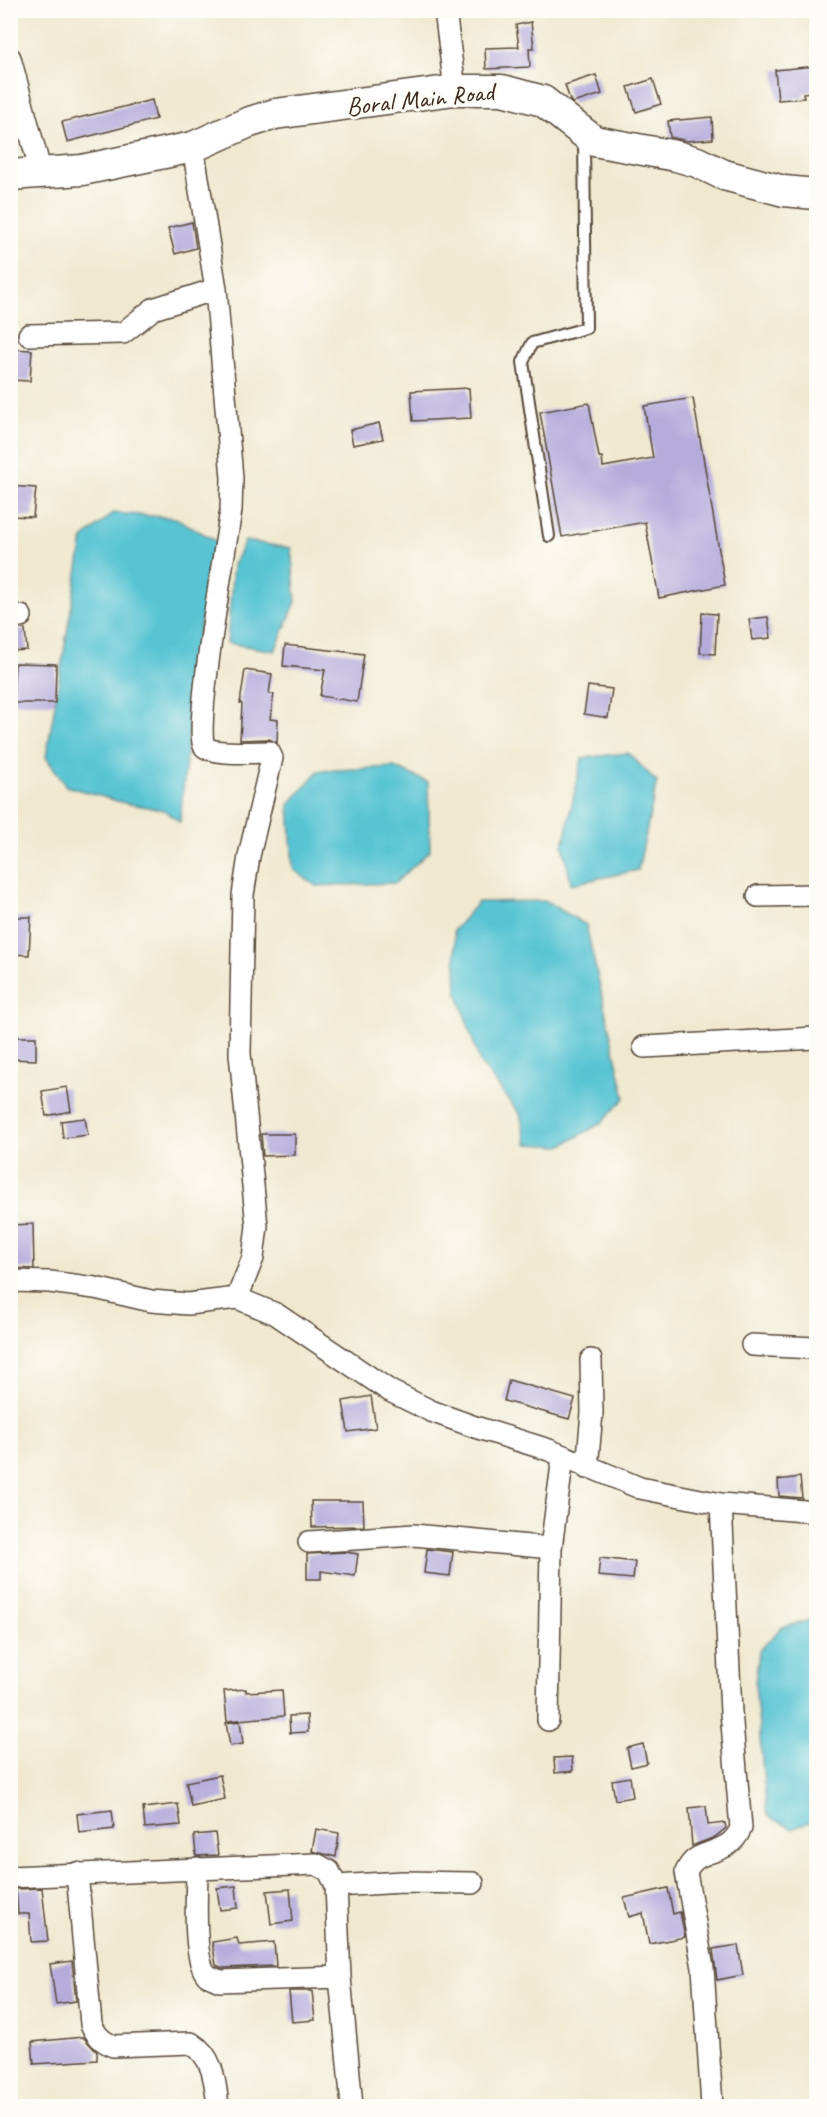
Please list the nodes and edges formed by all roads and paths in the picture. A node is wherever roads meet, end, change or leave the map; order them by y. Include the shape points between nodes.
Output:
1 (445, 10) edge
2 (10, 58) edge
3 (455, 90) junction
4 (584, 135) junction
5 (193, 147) junction
6 (41, 173) junction
7 (10, 176) edge
8 (816, 194) edge
9 (216, 289) junction
10 (29, 335) dead end
11 (549, 536) dead end
12 (816, 895) edge
13 (758, 896) dead end
14 (816, 1038) edge
15 (644, 1047) dead end
16 (10, 1281) edge
17 (237, 1298) junction
18 (752, 1345) dead end
19 (816, 1348) edge
20 (591, 1360) dead end
21 (563, 1457) junction
22 (587, 1468) junction
23 (721, 1504) junction
24 (816, 1512) edge
25 (309, 1542) dead end
26 (551, 1548) junction
27 (548, 1720) dead end
28 (196, 1868) junction
29 (77, 1873) junction
30 (10, 1877) edge
31 (472, 1883) dead end
32 (336, 1886) junction
33 (340, 1977) junction
34 (218, 2106) edge
35 (352, 2106) edge
36 (712, 2106) edge

1 - 3 street
2 - 6 street
3 - 4 main road, Boral Main Road via 502,90 532,97 555,109
3 - 5 main road, Boral Main Road via 275,114
4 - 8 main road, Boral Main Road via 609,146 697,162 724,175 784,191
4 - 11 lane via 586,328 532,343 523,362
5 - 6 main road, Boral Main Road via 82,170
5 - 9 street
6 - 7 main road, Boral Main Road
9 - 10 street via 153,309 123,333
9 - 17 street via 231,450 231,510 202,706 201,741 216,751 269,752 272,758 243,895 240,1054 257,1226 253,1258
12 - 13 street
14 - 15 street
16 - 17 street via 50,1281 188,1304
17 - 21 street via 276,1314 390,1391 431,1411
18 - 19 street
20 - 22 street
21 - 22 street
21 - 26 street
22 - 23 street via 640,1488
23 - 24 street
23 - 36 street via 741,1828 727,1847 702,1855 690,1863 686,1872 703,1968
25 - 26 street via 414,1535
26 - 27 street
28 - 29 street
28 - 32 street via 316,1864 329,1871
28 - 33 street via 199,1946 207,1975 220,1981
29 - 30 street
29 - 34 street via 95,2033 113,2046 191,2043 206,2055 214,2075
31 - 32 street
32 - 33 street
33 - 35 street

